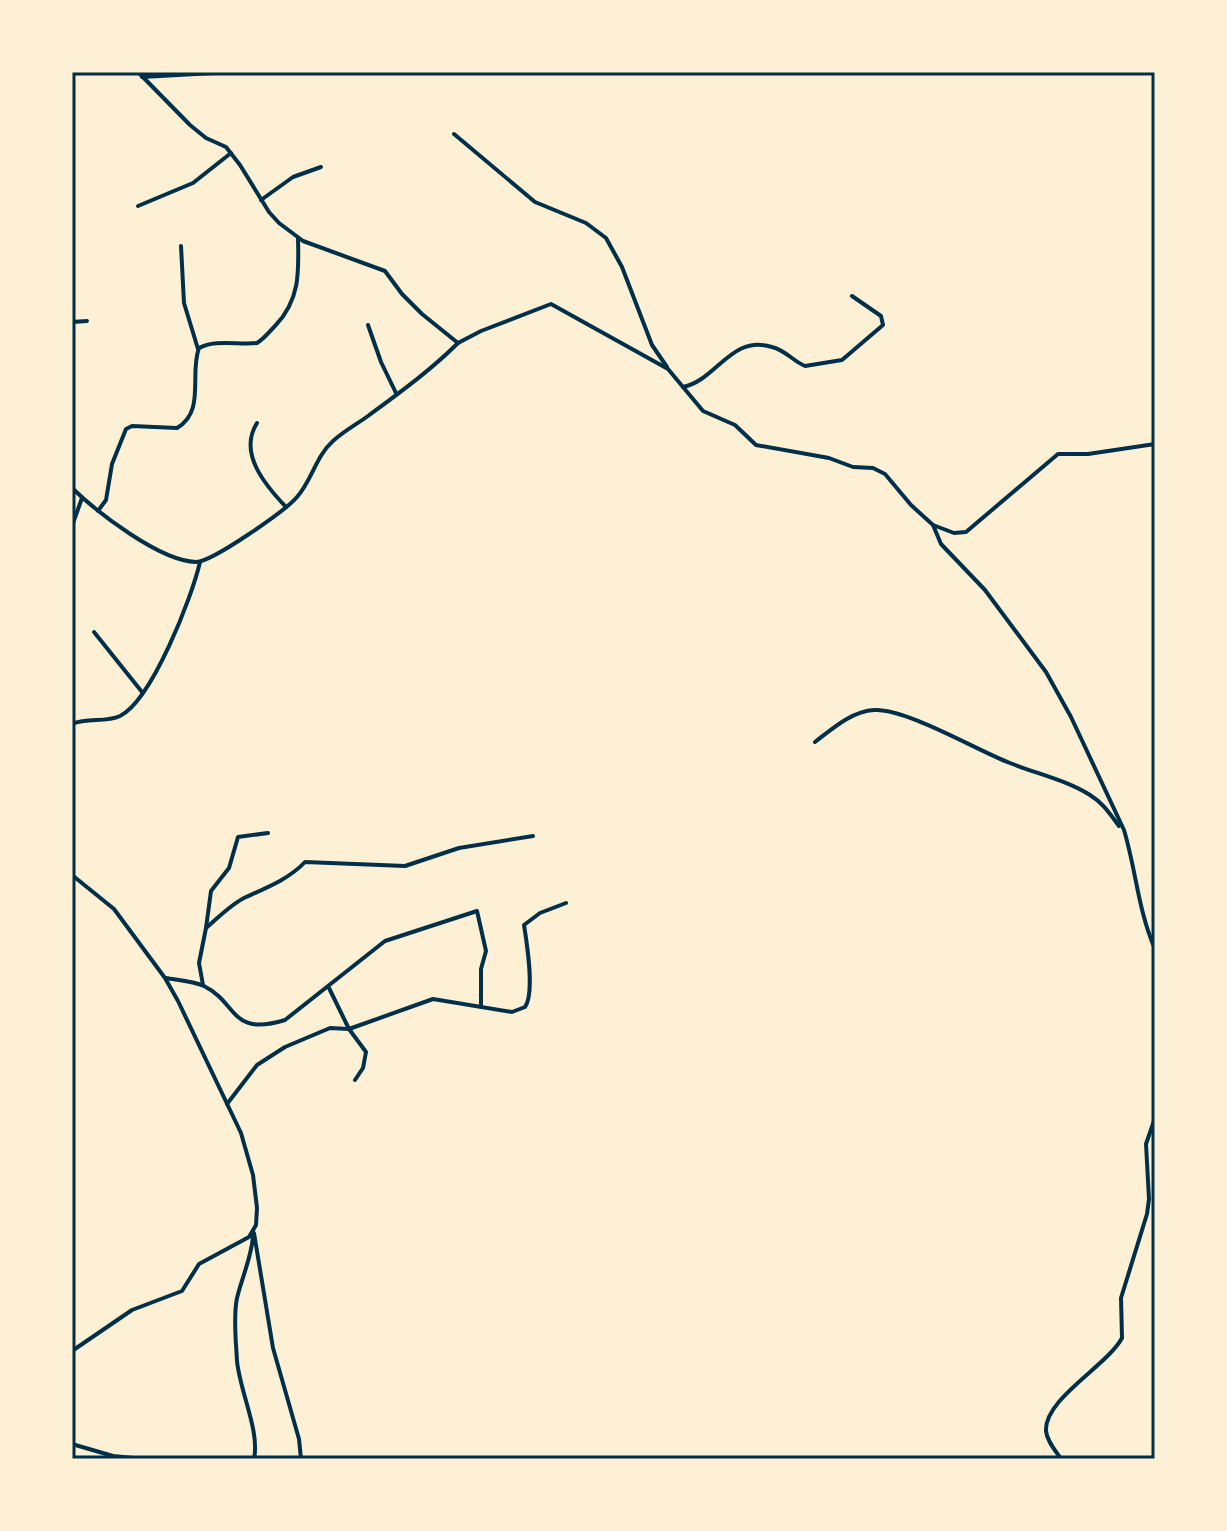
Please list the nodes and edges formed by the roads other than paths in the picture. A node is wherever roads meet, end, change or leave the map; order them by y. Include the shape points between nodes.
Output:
1 (214, 73) edge
2 (140, 75) edge
3 (454, 134) dead end
4 (231, 153) junction
5 (321, 167) dead end
6 (261, 200) junction
7 (138, 206) dead end
8 (298, 238) junction
9 (181, 246) dead end
10 (852, 296) dead end
11 (87, 321) dead end
12 (72, 322) edge
13 (368, 325) dead end
14 (458, 343) junction
15 (198, 350) junction
16 (668, 369) junction
17 (683, 387) junction
18 (396, 394) junction
19 (257, 423) dead end
20 (1155, 444) edge
21 (72, 488) edge
22 (82, 498) junction
23 (287, 507) junction
24 (98, 511) junction
25 (933, 525) junction
26 (72, 526) edge
27 (200, 562) junction
28 (94, 632) dead end
29 (143, 691) junction
30 (72, 724) edge
31 (815, 742) dead end
32 (1124, 830) junction
33 (268, 833) dead end
34 (533, 836) dead end
35 (72, 875) edge
36 (566, 903) dead end
37 (206, 928) junction
38 (1155, 949) edge
39 (165, 978) junction
40 (203, 985) junction
41 (329, 988) junction
42 (481, 1007) junction
43 (349, 1029) junction
44 (355, 1080) dead end
45 (227, 1104) junction
46 (1155, 1118) edge
47 (254, 1231) junction
48 (72, 1351) edge
49 (72, 1444) edge
50 (144, 1459) edge
51 (254, 1459) edge
52 (301, 1459) edge
53 (1061, 1459) edge

1 - 2 street
2 - 4 street via 190,125
3 - 16 street via 535,202 586,223 606,238 652,345
4 - 6 street
4 - 7 street via 193,183
5 - 6 street via 293,177
6 - 8 street
8 - 14 street via 385,271 422,314
8 - 15 street via 298,284 281,320 257,343 204,345
9 - 15 street via 184,303
10 - 17 street via 881,316 883,325 842,360 805,366 773,347 746,346 703,380
11 - 12 street
13 - 18 street
14 - 16 street via 551,304
14 - 18 street
15 - 24 street via 189,417 177,428 126,429 106,500
16 - 17 street
17 - 25 street via 703,411 735,425 756,445 880,470
18 - 23 street via 333,441
19 - 23 street via 250,434 259,475
20 - 25 street via 1058,454 966,532
21 - 22 street
22 - 24 street
22 - 26 street
23 - 27 street
24 - 27 street via 150,545 181,560
25 - 32 street via 941,544 985,590 1058,691
27 - 29 street via 187,605
28 - 29 street
29 - 30 street via 121,715
31 - 32 street via 853,716 874,710 892,713 1079,788 1101,802
32 - 38 street
33 - 37 street via 238,837 229,868 211,891
34 - 37 street via 459,848 410,866 305,862 245,897
35 - 39 street via 114,909
36 - 42 street via 524,925 529,1004 512,1012
37 - 40 street via 199,963
39 - 40 street
39 - 45 street
40 - 41 street via 238,1019 269,1025 285,1020
41 - 42 street via 385,941 477,911 486,951
41 - 43 street
42 - 43 street via 433,999
43 - 44 street via 366,1052
43 - 45 street via 330,1028 285,1047 257,1065
45 - 47 street via 253,1175
46 - 53 street via 1146,1144 1147,1214 1121,1298 1122,1338 1048,1419 1049,1441
47 - 48 street via 199,1264 182,1291 132,1310
47 - 51 street via 236,1312 238,1362 255,1438
47 - 52 street via 273,1348
49 - 50 street

